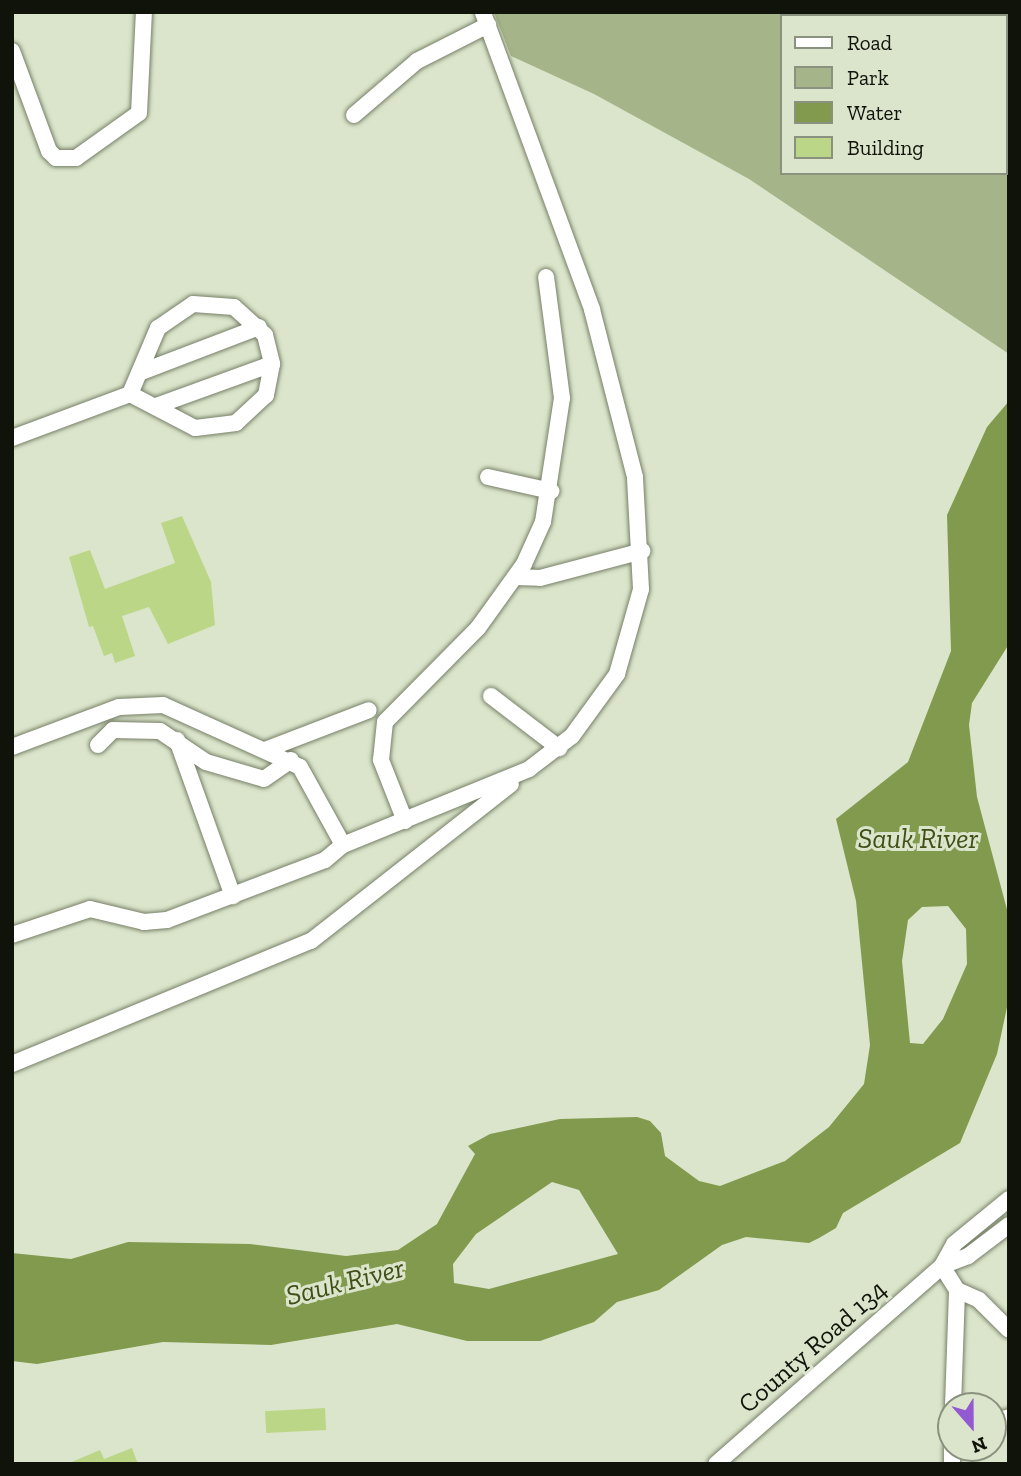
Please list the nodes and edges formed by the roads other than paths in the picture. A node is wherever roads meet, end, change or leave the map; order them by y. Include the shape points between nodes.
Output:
1 (144, 12) edge
2 (485, 19) edge
3 (12, 51) edge
4 (354, 115) dead end
5 (546, 277) dead end
6 (259, 327) junction
7 (272, 364) junction
8 (144, 371) junction
9 (130, 394) junction
10 (156, 406) junction
11 (12, 438) edge
12 (488, 477) dead end
13 (551, 491) junction
14 (642, 551) junction
15 (515, 577) junction
16 (491, 696) dead end
17 (369, 710) dead end
18 (177, 740) junction
19 (98, 745) dead end
20 (12, 747) edge
21 (559, 748) junction
22 (265, 750) junction
23 (291, 760) junction
24 (529, 769) junction
25 (405, 821) junction
26 (343, 845) junction
27 (233, 896) junction
28 (12, 935) edge
29 (12, 1064) edge
30 (1009, 1199) edge
31 (1009, 1225) edge
32 (942, 1266) junction
33 (957, 1290) junction
34 (1009, 1330) edge
35 (953, 1392) edge
36 (737, 1456) edge
37 (716, 1464) edge

1 - 3 street via 139,113 76,158 56,158 49,151
2 - 4 street via 417,61
2 - 14 street via 592,309 635,477
5 - 13 street via 562,398
6 - 7 street
6 - 8 street
6 - 8 street via 234,307 193,304 158,328
7 - 10 street
7 - 10 street via 266,395 236,423 195,428
8 - 9 street
9 - 10 street
9 - 11 street
12 - 13 street
13 - 15 street via 543,522
14 - 15 street via 540,578
14 - 21 street via 635,620 617,674 590,715
15 - 25 street via 478,628 385,722 381,760
16 - 21 street
17 - 22 street
18 - 19 street via 160,731 124,728 106,733
18 - 23 street via 206,762 251,777 271,778
18 - 27 street
20 - 22 street via 142,703 184,712
21 - 24 street
22 - 23 street
23 - 26 street via 308,777
24 - 25 street
24 - 29 street via 312,942
25 - 26 street
26 - 27 street via 325,860
27 - 28 street via 167,920 144,922 90,909
30 - 32 street, County Road 134 via 954,1244
31 - 32 street, County Road 134 via 968,1256
32 - 33 street
32 - 36 street, County Road 134
33 - 34 street via 979,1300
33 - 35 street
36 - 37 street, County Road 134

